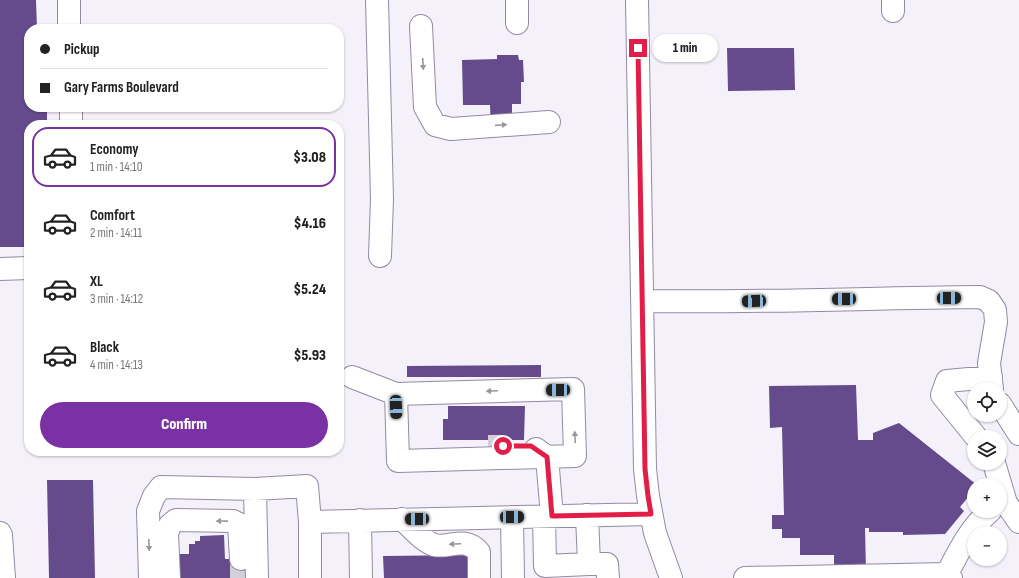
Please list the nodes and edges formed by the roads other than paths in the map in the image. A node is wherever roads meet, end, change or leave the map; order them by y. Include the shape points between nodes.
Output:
1 (69, 0) edge
2 (377, 0) edge
3 (517, 0) edge
4 (637, 0) edge
5 (517, 23) dead end
6 (69, 24) edge
7 (421, 26) dead end
8 (549, 122) dead end
9 (380, 256) dead end
10 (24, 268) edge
11 (0, 269) edge
12 (642, 301) junction
13 (352, 377) dead end
14 (969, 382) edge
15 (991, 382) edge
16 (406, 394) junction
17 (1007, 415) edge
18 (970, 430) edge
19 (1019, 434) edge
20 (547, 457) junction
21 (255, 489) junction
22 (148, 511) junction
23 (1007, 512) edge
24 (651, 514) junction
25 (588, 515) junction
26 (548, 516) junction
27 (512, 517) junction
28 (982, 518) edge
29 (402, 519) junction
30 (360, 520) junction
31 (310, 522) junction
32 (1019, 522) edge
33 (170, 525) junction
34 (0, 533) edge
35 (512, 550) junction
36 (241, 559) tunnel mouth
37 (588, 564) junction
38 (479, 569) edge
39 (949, 576) edge
40 (4, 578) edge
41 (150, 578) edge
42 (169, 578) edge
43 (257, 578) tunnel mouth
44 (310, 578) edge
45 (361, 578) edge
46 (513, 578) edge
47 (608, 578) edge
48 (671, 578) edge
49 (745, 578) edge

1 - 6 street
2 - 9 street via 382,199
3 - 5 street
4 - 12 street
7 -> 8 street via 425,107 435,125 451,129
10 - 11 street
12 - 15 street via 710,303 980,297 989,301 995,310 996,322 989,363
12 - 24 street via 645,469
13 - 16 street
14 - 18 street via 947,381 942,395
16 - 20 street via 409,410 408,435 410,442 417,446 531,446
16 - 20 street via 398,461
20 -> 16 street via 575,456 573,389
17 - 19 street
20 - 26 street
21 - 22 street via 161,487
21 - 31 street via 307,486
21 - 43 street
22 - 33 street
22 -> 41 street
23 - 32 street
24 - 25 street
24 - 48 street
25 - 26 street
25 - 37 street
26 - 27 street
26 - 37 street via 545,566
27 - 29 street
27 - 35 street
28 - 39 street via 964,542
29 - 30 street
38 -> 29 street via 479,552 474,546 462,543 436,545 427,541
30 - 31 street
30 - 45 street
31 - 44 street
36 -> 33 street via 239,524 233,521 176,520
33 - 42 street via 167,534
34 - 40 street
35 - 38 street via 491,558
35 - 46 street
37 - 47 street via 607,564
39 - 49 street

